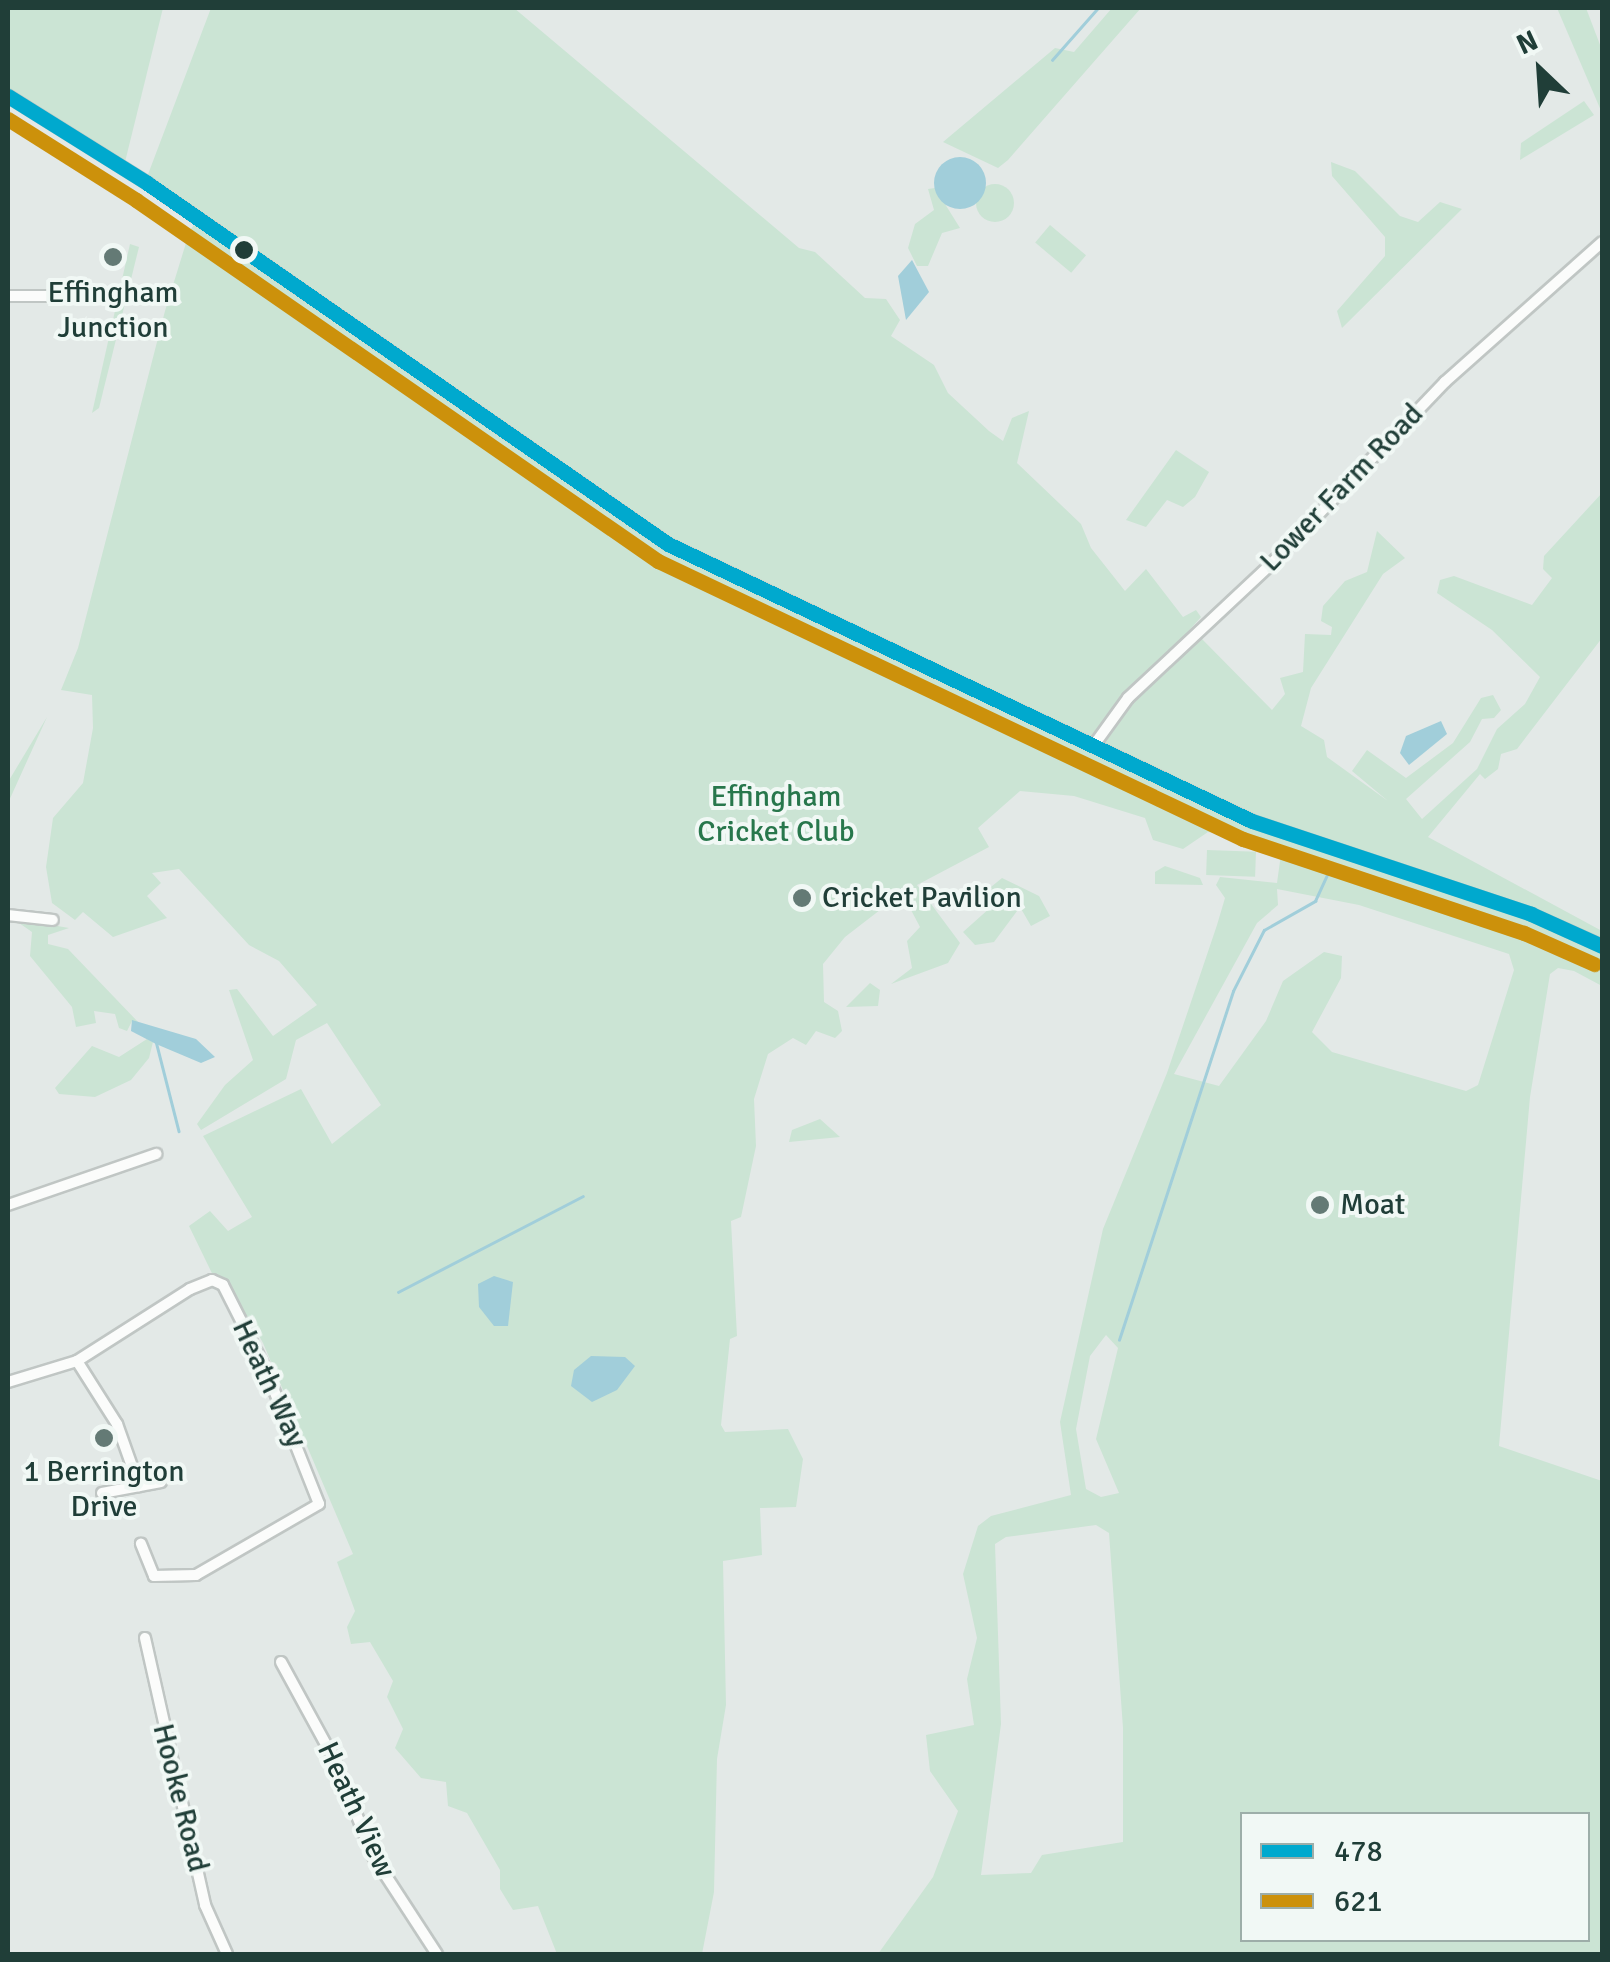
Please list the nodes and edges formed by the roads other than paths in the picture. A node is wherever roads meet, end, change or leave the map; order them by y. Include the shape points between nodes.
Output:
1 (8, 96) edge
2 (1602, 242) edge
3 (8, 296) edge
4 (55, 296) dead end
5 (1094, 745) junction
6 (8, 915) edge
7 (53, 920) dead end
8 (1602, 946) edge
9 (156, 1154) dead end
10 (8, 1206) edge
11 (77, 1361) junction
12 (8, 1382) edge
13 (162, 1482) dead end
14 (138, 1486) junction
15 (102, 1493) dead end
16 (142, 1543) dead end
17 (145, 1638) dead end
18 (280, 1662) dead end
19 (227, 1954) edge
20 (437, 1954) edge

1 - 5 street via 148,182 668,544
2 - 5 street, Lower Farm Road via 1445,382 1270,565 1128,698
3 - 4 street
5 - 8 street via 1295,839 1499,903
6 - 7 street
9 - 10 street
11 - 12 street, Heath Way
11 - 14 street via 117,1424
11 - 16 street, Heath Way via 174,1298 220,1282 319,1497 316,1509 196,1574 154,1576
13 - 14 street
14 - 15 street
17 - 19 street, Hooke Road via 206,1906
18 - 20 street, Heath View via 334,1761 373,1856

